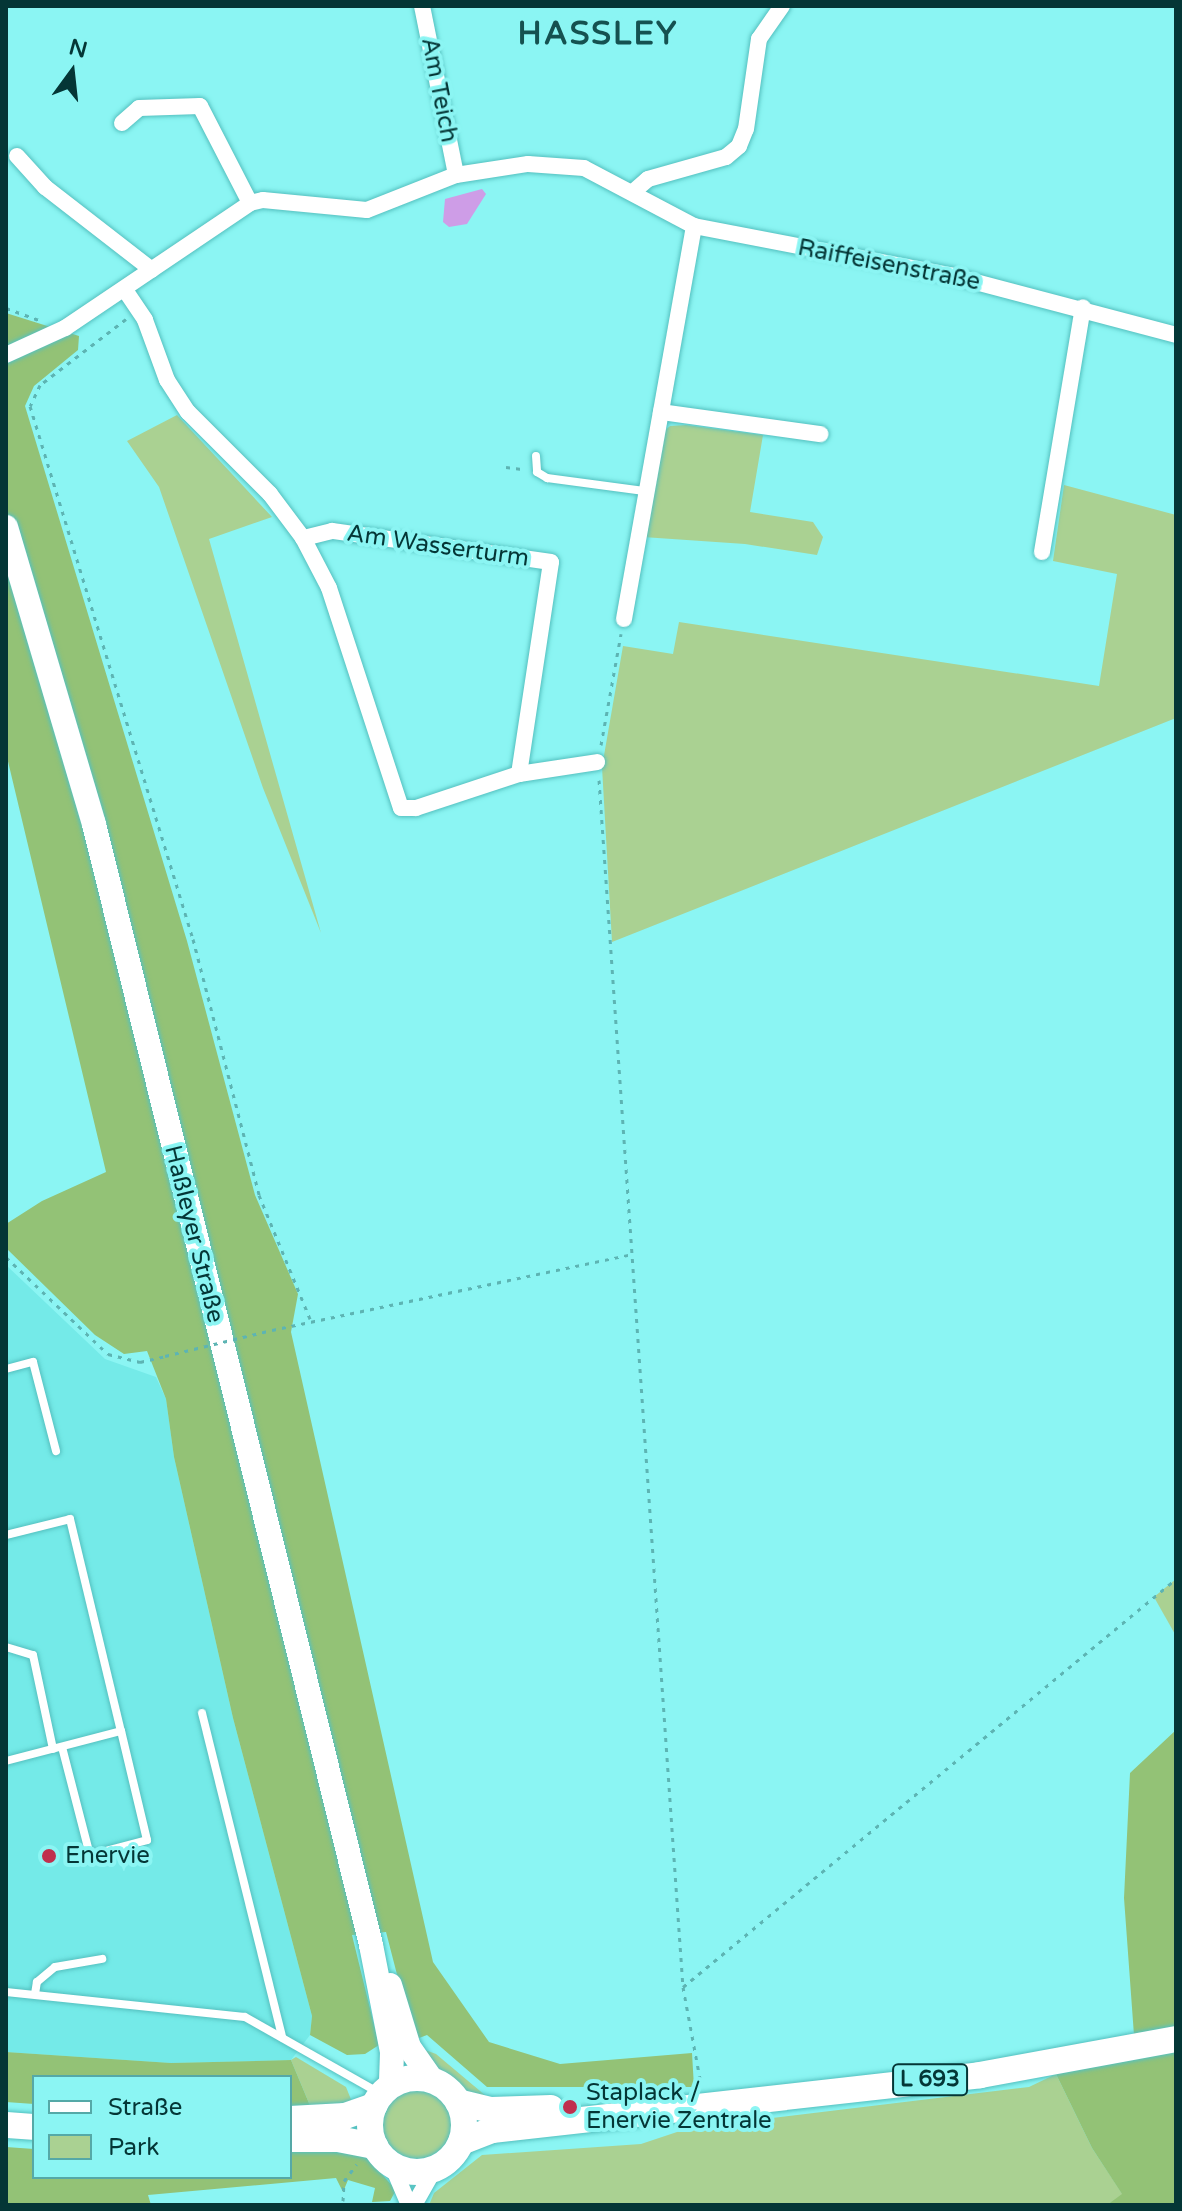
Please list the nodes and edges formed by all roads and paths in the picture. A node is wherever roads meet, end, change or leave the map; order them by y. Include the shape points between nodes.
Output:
1 (422, 6) edge
2 (782, 6) edge
3 (122, 123) dead end
4 (17, 156) dead end
5 (456, 175) junction
6 (633, 192) junction
7 (250, 203) junction
8 (694, 226) junction
9 (152, 270) junction
10 (125, 290) junction
11 (138, 307) junction
12 (1083, 307) junction
13 (6, 308) edge
14 (65, 328) junction
15 (1176, 335) edge
16 (6, 355) edge
17 (661, 412) junction
18 (820, 434) dead end
19 (536, 456) dead end
20 (644, 491) junction
21 (6, 527) edge
22 (303, 538) junction
23 (1042, 552) dead end
24 (624, 619) joint
25 (597, 762) junction
26 (519, 774) junction
27 (632, 1254) junction
28 (6, 1257) edge
29 (310, 1319) junction
30 (6, 1369) edge
31 (56, 1451) dead end
32 (6, 1535) edge
33 (1176, 1579) edge
34 (6, 1647) edge
35 (202, 1713) dead end
36 (121, 1731) junction
37 (58, 1748) junction
38 (6, 1761) edge
39 (371, 1945) junction
40 (102, 1959) dead end
41 (683, 1987) junction
42 (6, 1992) edge
43 (35, 1994) junction
44 (282, 2037) junction
45 (1176, 2039) edge
46 (432, 2080) junction
47 (382, 2095) junction
48 (458, 2102) junction
49 (693, 2106) junction
50 (292, 2119) edge
51 (6, 2125) edge
52 (32, 2127) edge
53 (292, 2139) edge
54 (461, 2142) junction
55 (375, 2151) junction
56 (435, 2168) junction
57 (343, 2201) dead end
58 (411, 2205) edge

1 - 5 street, Am Teich
2 - 6 street via 759,39 751,65 746,129 739,146 726,157 648,179
3 - 7 street via 139,108 200,106
4 - 9 street via 45,187
5 - 6 street, Raiffeisenstraße via 557,164 584,168
5 - 7 street, Raiffeisenstraße via 367,210
6 - 8 street, Raiffeisenstraße
7 - 9 street
8 - 12 street, Raiffeisenstraße
8 - 17 street
9 - 10 street
10 - 11 street, Am Wasserturm
10 - 14 street
11 - 22 street, Am Wasserturm via 167,380 188,412 270,494
11 - 29 path via 40,385 30,406 193,939 259,1195
12 - 15 street, Raiffeisenstraße
12 - 23 street
13 - 14 path
14 - 16 street
17 - 18 street
17 - 20 street
19 - 20 lane via 537,472 547,478
20 - 24 street
21 - 39 main road, Haßleyer Straße via 94,824
22 - 26 street, Am Wasserturm via 329,588 401,808 416,808
22 - 26 street, Am Wasserturm via 332,531 551,562
24 - 25 path
25 - 26 street, Am Wasserturm
25 - 27 path
27 - 29 path
27 - 41 path
28 - 29 path, bridge via 108,1354 124,1362
30 - 31 lane via 33,1362
32 - 36 lane via 70,1519
33 - 41 path
34 - 37 lane via 33,1655
35 - 44 lane
36 - 37 lane
36 - 37 lane via 147,1840 90,1855
37 - 38 lane
39 - 46 main road, Haßleyer Straße via 384,1966 409,2047
39 - 47 main road, Haßleyer Straße via 392,2052
40 - 43 lane via 55,1967 37,1982
41 - 49 path
42 - 43 lane
43 - 44 lane via 222,2012
44 - 47 lane
45 - 49 main road, L 693 via 980,2075
46 - 47 main road via 411,2078
46 - 48 main road
47 - 50 main road via 345,2116
47 - 55 main road via 370,2133
48 - 49 main road, L 693 via 491,2110
48 - 54 main road via 464,2122
49 - 54 main road, L 693 via 492,2130
51 - 52 main road
53 - 55 main road
54 - 56 main road
55 - 56 main road via 413,2172
55 - 57 path via 359,2159 344,2181
55 - 58 street
56 - 58 street

